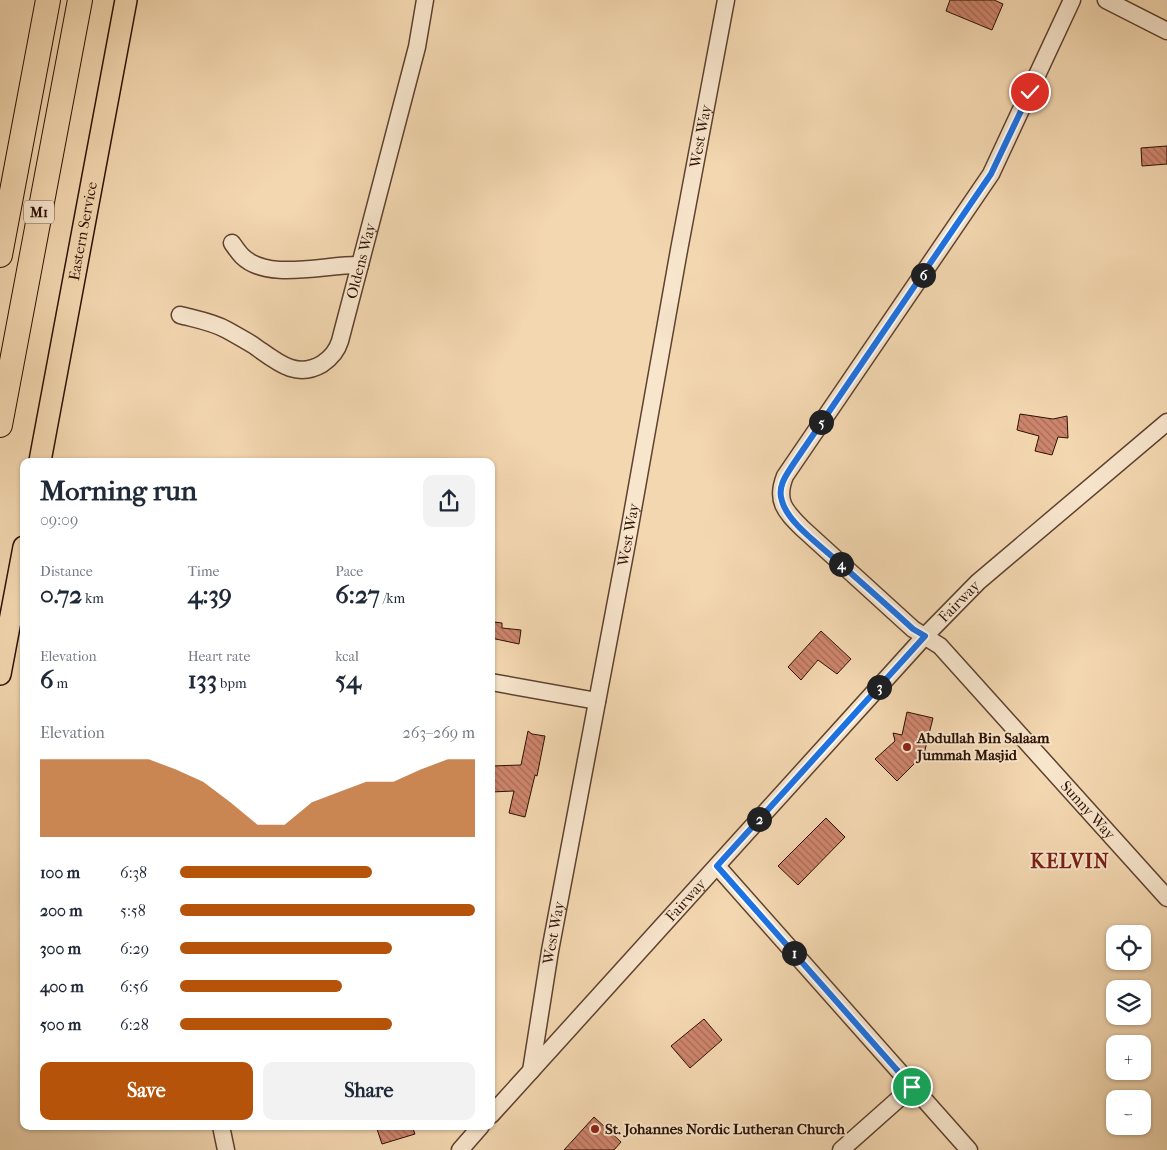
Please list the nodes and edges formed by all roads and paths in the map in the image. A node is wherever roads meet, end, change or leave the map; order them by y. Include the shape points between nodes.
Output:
1 (48, 0) edge
2 (80, 0) edge
3 (126, 0) edge
4 (425, 0) edge
5 (726, 0) edge
6 (1072, 0) edge
7 (1106, 0) edge
8 (1167, 31) edge
9 (232, 243) dead end
10 (0, 255) edge
11 (360, 265) junction
12 (180, 315) dead end
13 (0, 425) edge
14 (1164, 431) edge
15 (41, 458) edge
16 (20, 568) edge
17 (925, 636) junction
18 (0, 674) edge
19 (495, 683) edge
20 (597, 701) junction
21 (717, 866) junction
22 (1167, 898) edge
23 (531, 1071) junction
24 (912, 1087) junction
25 (495, 1111) edge
26 (222, 1130) edge
27 (478, 1130) edge
28 (226, 1150) edge
29 (460, 1150) edge
30 (841, 1150) edge
31 (970, 1150) edge

1 - 10 highway, M1
2 - 13 highway, M1
3 - 15 main road, Eastern Service
4 - 11 street, Oldens Way via 417,47
5 - 20 street, West Way
6 - 17 street, Sunny Way via 991,174 780,487 784,507 802,528 913,629
7 - 8 street
9 - 11 street via 242,256 270,269
11 - 12 street, Oldens Way via 338,349 326,361 308,370 294,369 274,360 225,329
14 - 17 street, Fairway via 978,582
16 - 18 main road
17 - 21 street, Fairway
17 - 22 street, Sunny Way via 949,655
19 - 20 street
20 - 23 street, West Way
21 - 23 street, Fairway
21 - 24 street
23 - 25 street, Fairway
24 - 30 street
24 - 31 street
26 - 28 street
27 - 29 street

